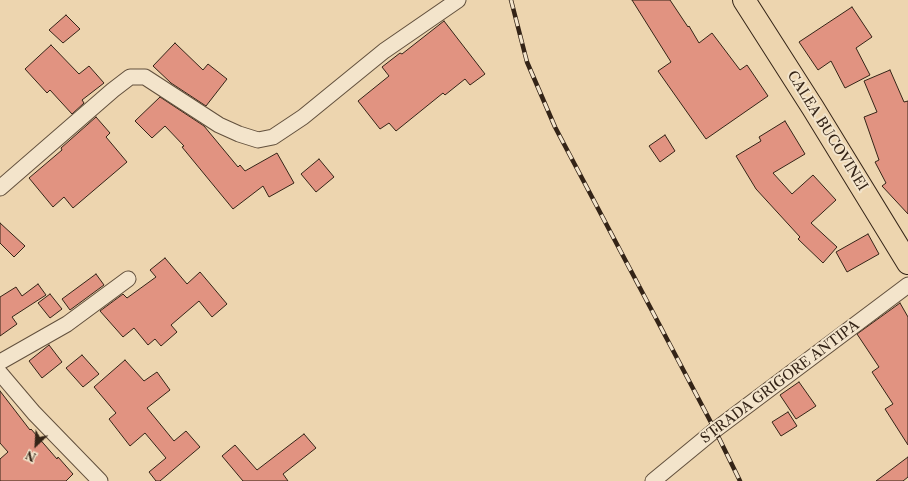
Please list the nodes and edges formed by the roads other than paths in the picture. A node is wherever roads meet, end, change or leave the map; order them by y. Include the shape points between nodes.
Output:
1 (458, 0) edge
2 (744, 0) edge
3 (0, 188) edge
4 (908, 263) edge
5 (128, 279) dead end
6 (908, 285) edge
7 (0, 362) edge
8 (0, 373) edge
9 (100, 481) edge
10 (652, 481) edge

1 - 3 street via 384,51 303,117 273,137 258,140 239,134 219,125 144,77 130,77
2 - 4 highway, CALEA BUCOVINEI
5 - 7 street via 67,324
6 - 10 street, STRADA GRIGORE ANTIPA via 715,430
8 - 9 street via 34,413

